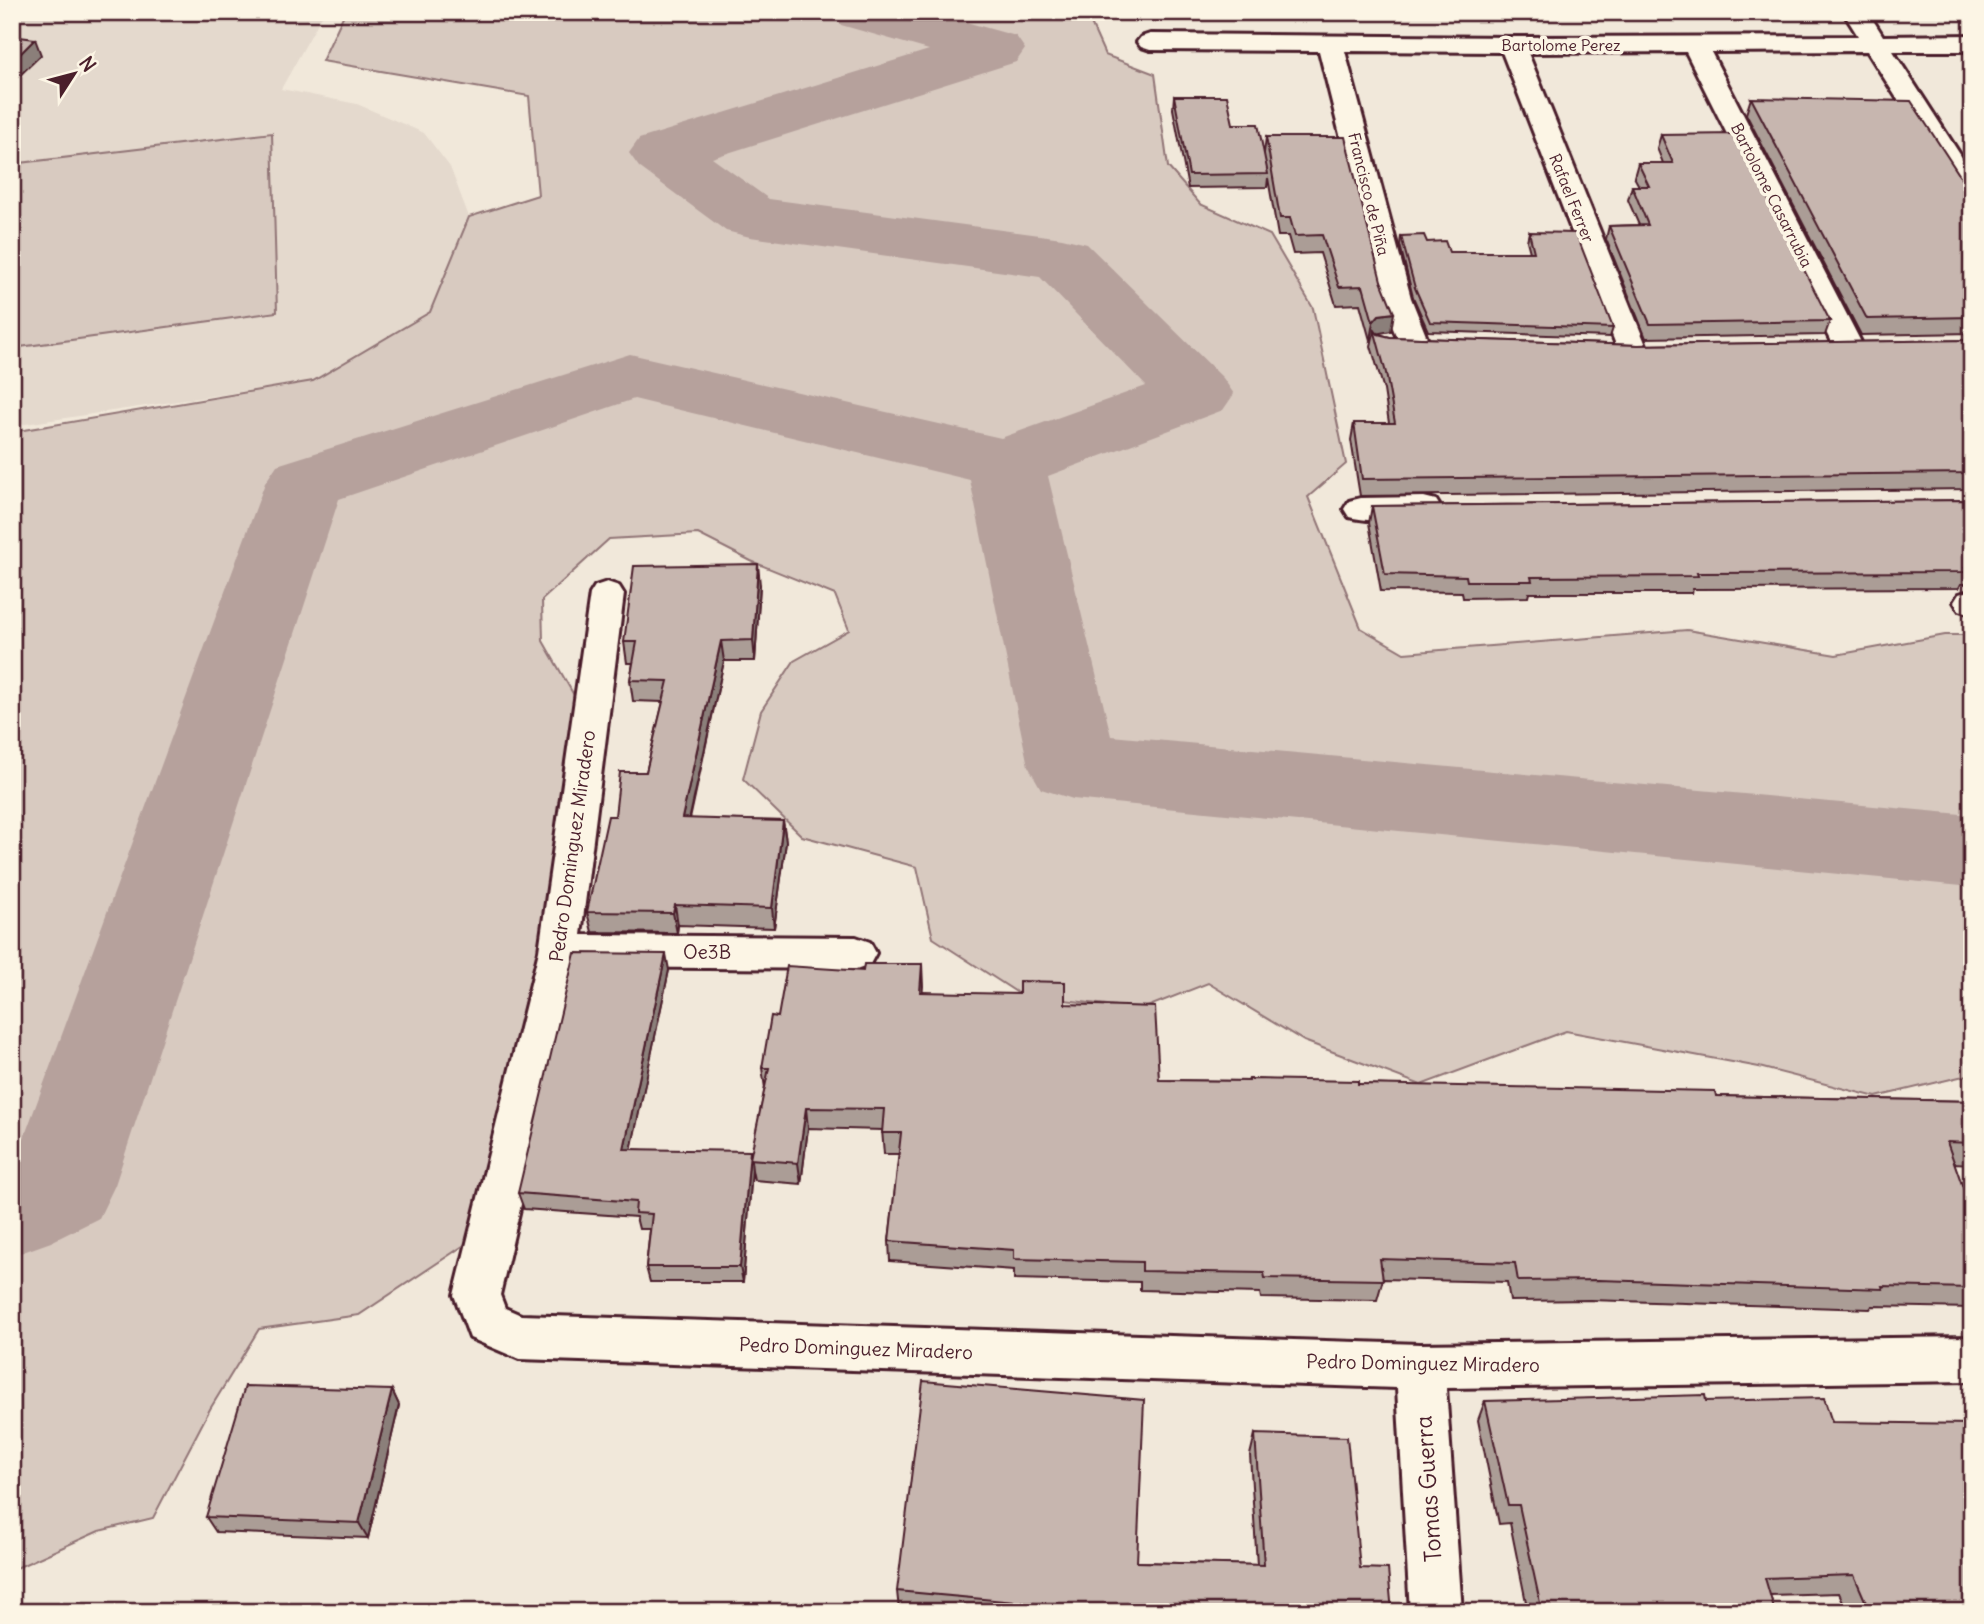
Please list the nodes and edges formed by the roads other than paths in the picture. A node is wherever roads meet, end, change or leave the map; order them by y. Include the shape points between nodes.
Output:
1 (1855, 12) edge
2 (1150, 42) dead end
3 (1330, 43) junction
4 (1972, 43) edge
5 (1876, 44) junction
6 (1512, 45) junction
7 (1695, 45) junction
8 (1972, 195) edge
9 (1414, 343) edge
10 (1849, 346) edge
11 (1632, 350) edge
12 (1458, 508) edge
13 (1361, 509) dead end
14 (607, 594) dead end
15 (559, 951) junction
16 (856, 953) dead end
17 (1972, 1359) edge
18 (1420, 1366) junction
19 (1436, 1612) edge

1 - 5 street
2 - 3 street, Bartolome Perez via 1299,33
3 - 6 street, Bartolome Perez via 1475,34
3 - 9 street, Francisco de Piña via 1396,298
4 - 5 street, Bartolome Perez
5 - 7 street, Bartolome Perez
5 - 8 street
6 - 7 street, Bartolome Perez
6 - 11 street, Rafael Ferrer
7 - 10 street, Bartolome Casarrubia
12 - 13 street
14 - 15 street, Pedro Dominguez Miradero
15 - 16 street, Oe3B
15 - 18 street, Pedro Dominguez Miradero via 477,1295 487,1323 519,1337
17 - 18 street, Pedro Dominguez Miradero
18 - 19 street, Tomas Guerra

